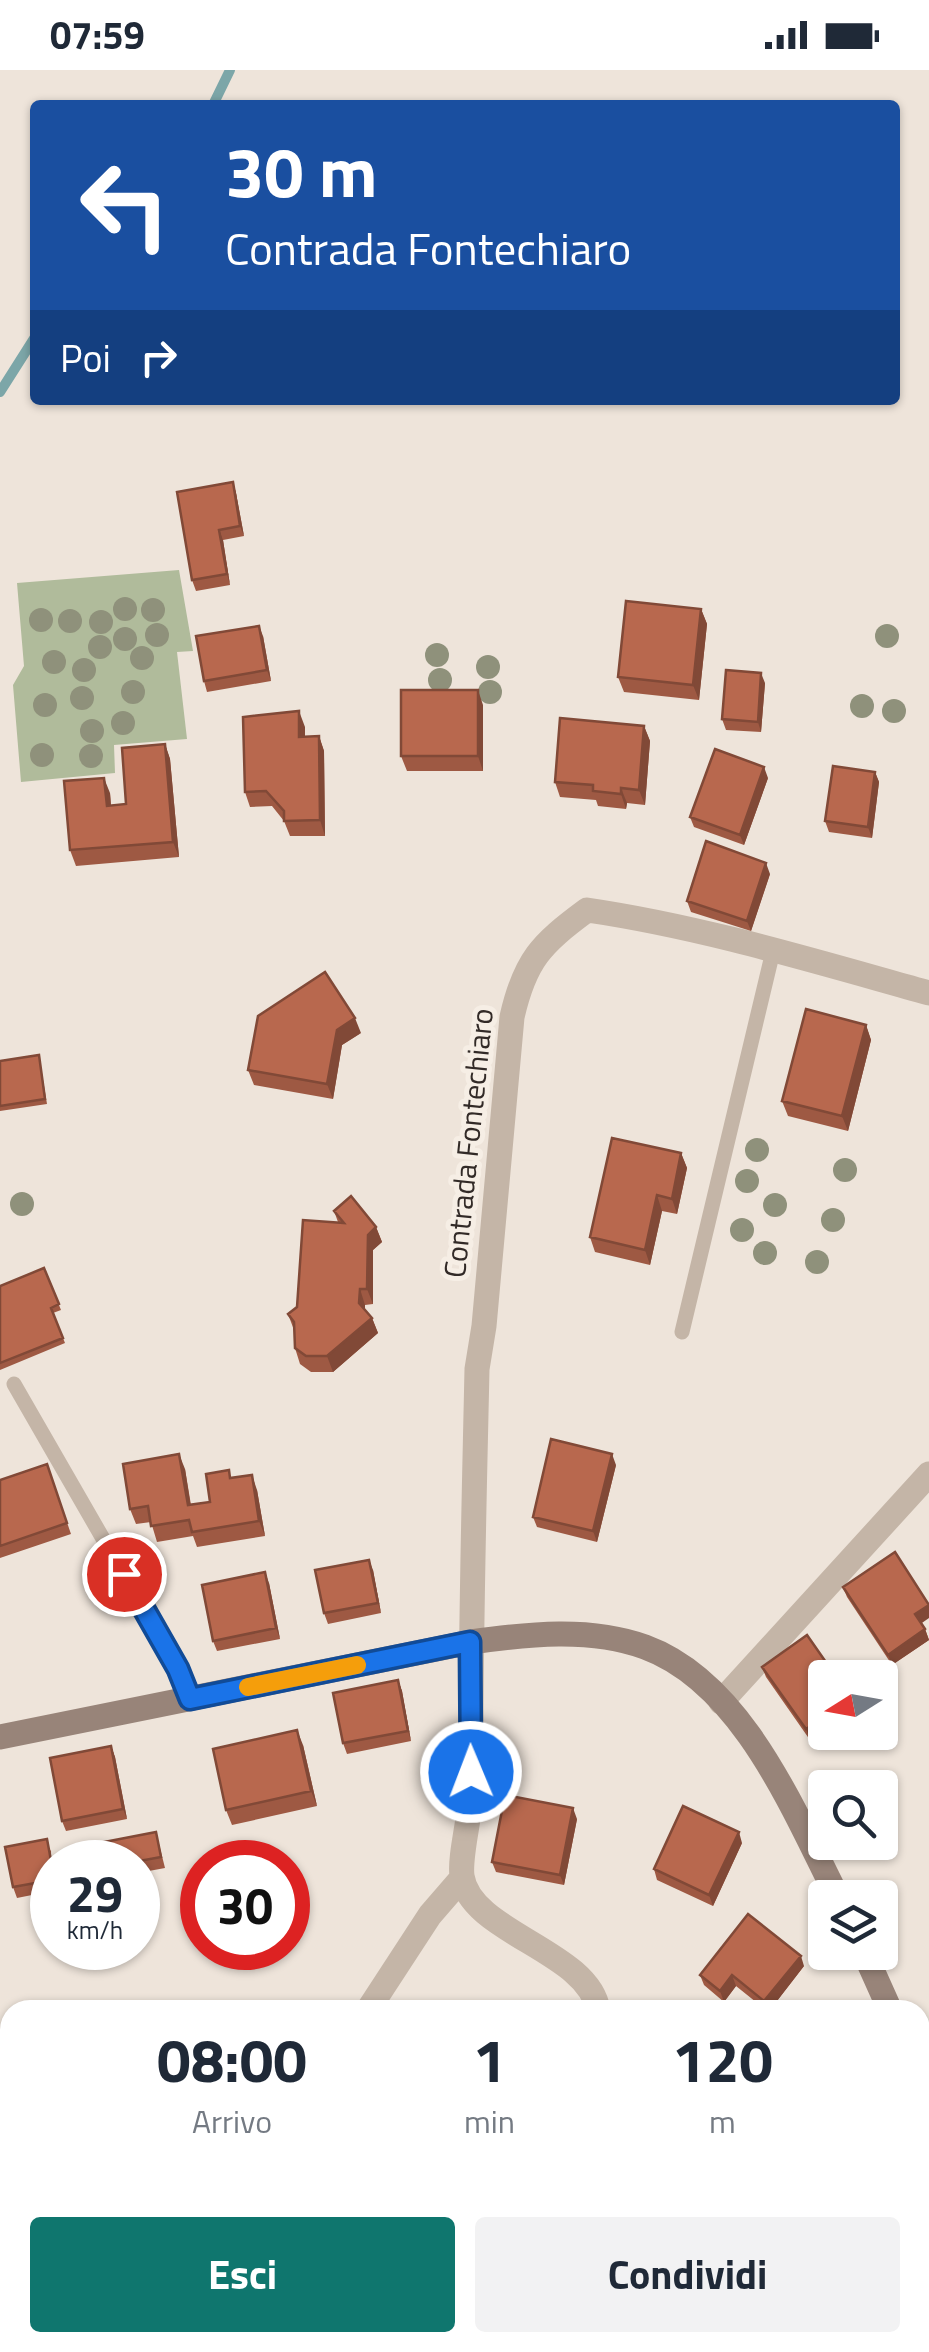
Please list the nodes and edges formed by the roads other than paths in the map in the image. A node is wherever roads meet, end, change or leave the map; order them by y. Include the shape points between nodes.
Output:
1 (773, 951) junction
2 (929, 993) edge
3 (682, 1332) dead end
4 (14, 1384) dead end
5 (929, 1474) edge
6 (470, 1642) junction
7 (190, 1699) junction
8 (720, 1702) junction
9 (0, 1737) edge
10 (462, 1878) junction
11 (829, 1880) edge
12 (872, 1970) edge
13 (375, 2000) edge
14 (597, 2000) edge
15 (886, 2000) edge

1 - 2 street, Contrada Fontechiaro
1 - 3 lane
1 - 6 street, Contrada Fontechiaro via 587,910 549,941 520,979 477,1369
4 - 7 lane
5 - 8 street
6 - 7 main road
6 - 8 main road via 534,1633 608,1637 670,1658
6 - 10 street via 472,1802
7 - 9 main road
8 - 11 main road via 784,1792
10 - 13 street
10 - 14 street via 494,1920 581,1977
12 - 15 main road

